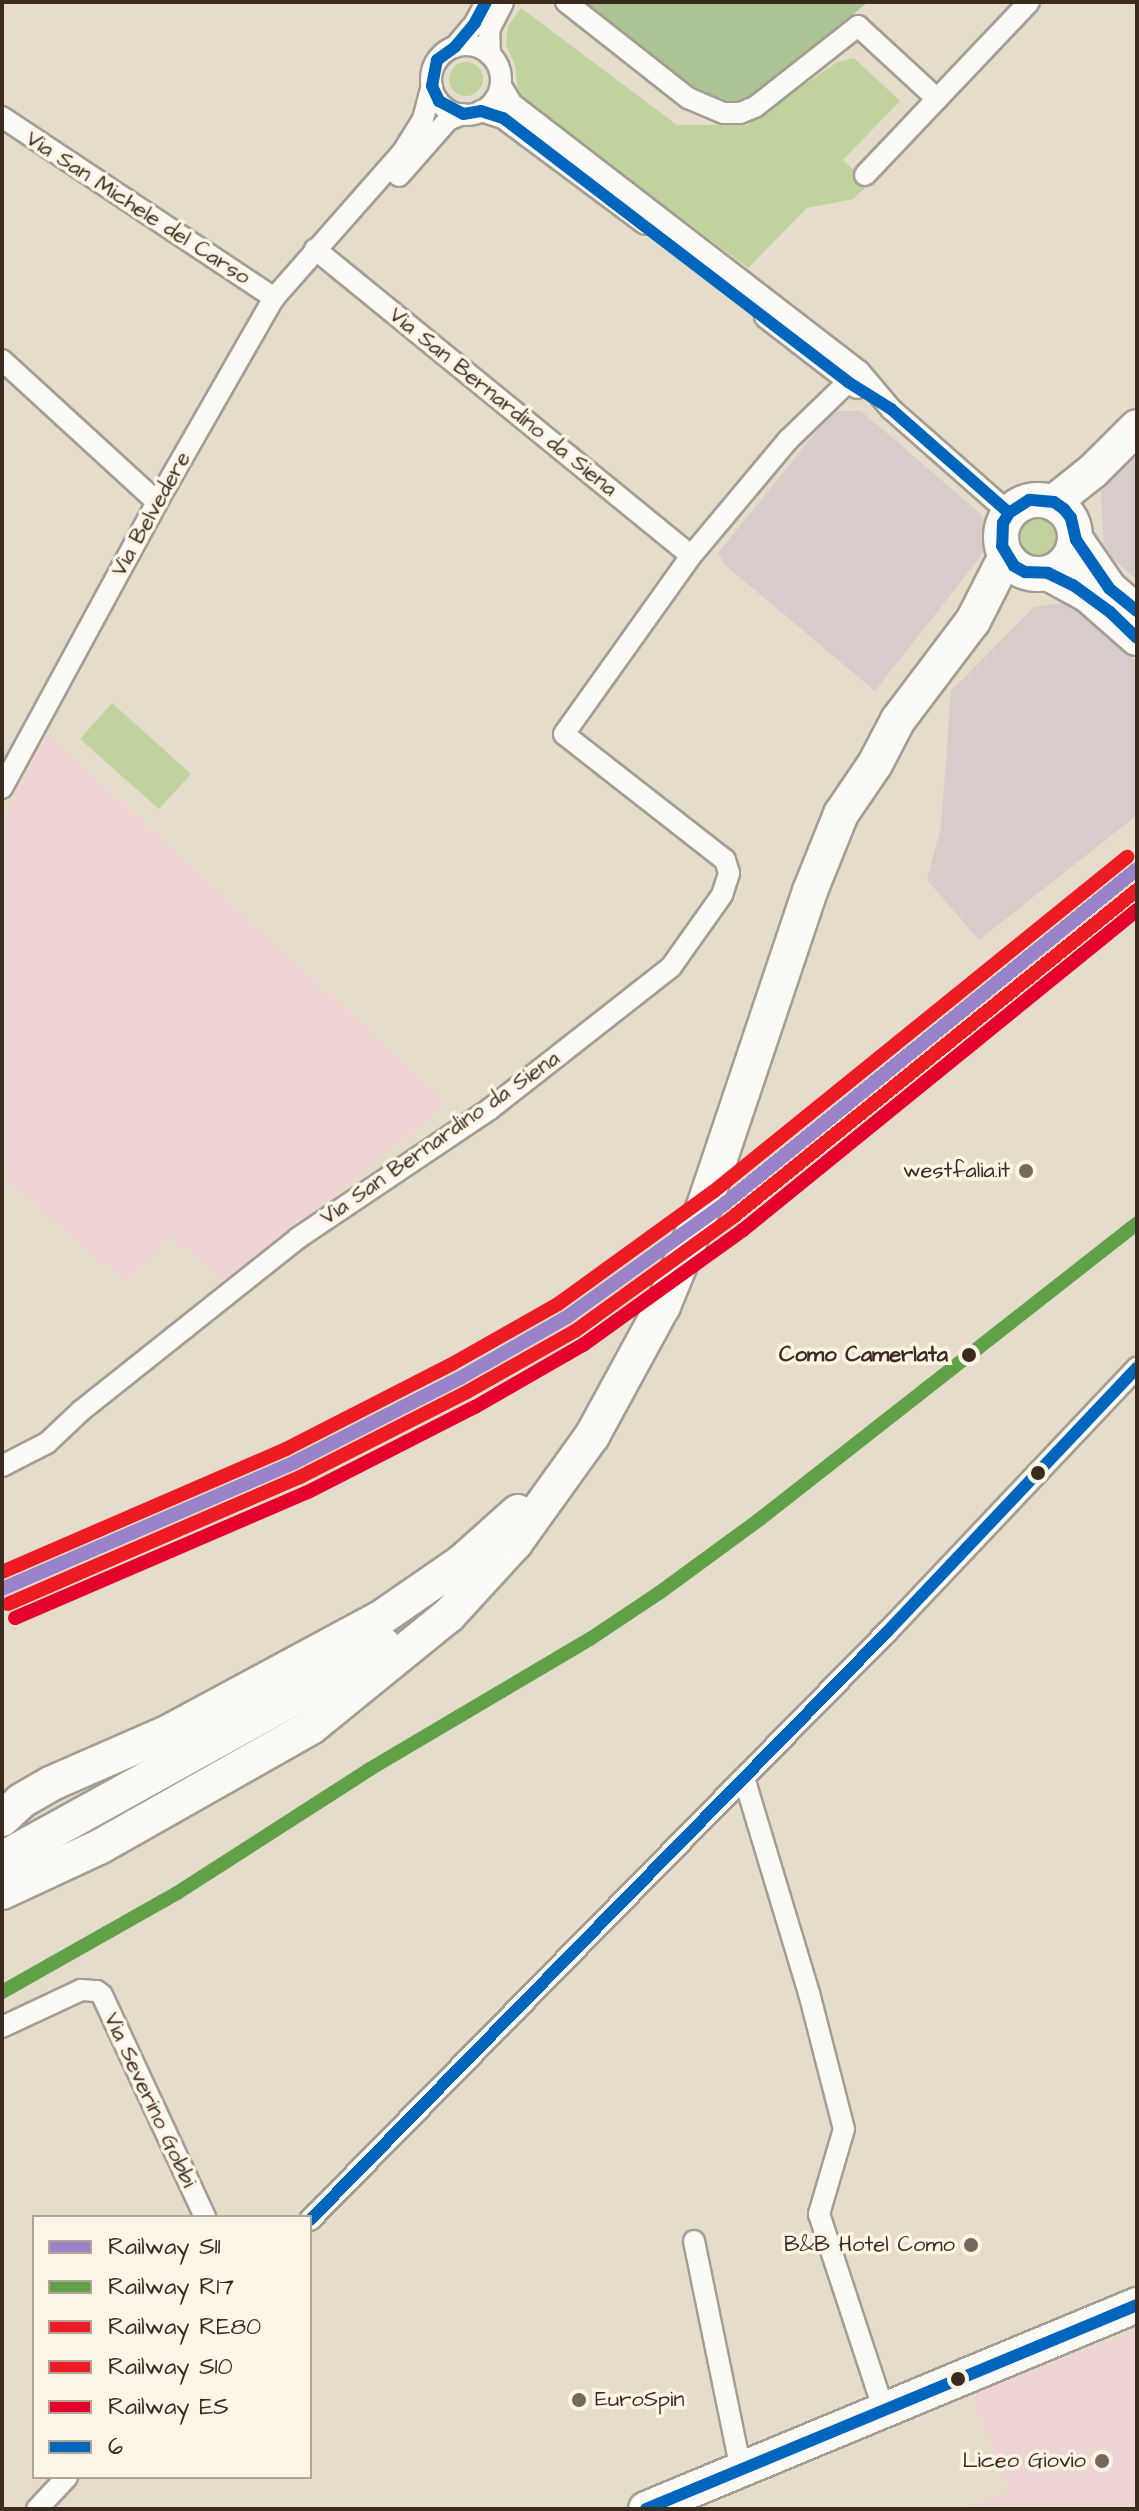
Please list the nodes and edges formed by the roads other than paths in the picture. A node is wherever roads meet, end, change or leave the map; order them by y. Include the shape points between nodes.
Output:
1 (486, 2) edge
2 (503, 2) edge
3 (566, 2) edge
4 (1029, 2) edge
5 (455, 47) junction
6 (490, 55) junction
7 (432, 86) junction
8 (501, 86) junction
9 (937, 99) junction
10 (472, 113) junction
11 (2, 117) edge
12 (865, 175) dead end
13 (315, 249) junction
14 (274, 298) junction
15 (2, 360) edge
16 (848, 382) junction
17 (891, 409) junction
18 (1137, 427) edge
19 (157, 502) junction
20 (1009, 513) junction
21 (1067, 520) junction
22 (691, 556) junction
23 (1027, 567) junction
24 (1137, 611) edge
25 (1137, 638) edge
26 (2, 788) edge
27 (1137, 1368) edge
28 (573, 1463) junction
29 (2, 1466) edge
30 (473, 1573) junction
31 (744, 1778) junction
32 (2, 1819) edge
33 (4, 1858) edge
34 (2, 1892) edge
35 (2, 2027) edge
36 (204, 2215) edge
37 (312, 2218) edge
38 (694, 2241) dead end
39 (1137, 2305) edge
40 (884, 2410) junction
41 (741, 2470) junction
42 (65, 2479) edge
43 (37, 2509) edge
44 (646, 2509) edge

1 - 5 street
2 - 6 street via 489,30
3 - 9 street via 688,98 723,113 755,107 858,26
4 - 9 street
5 - 6 street via 471,45
5 - 7 street via 437,60
6 - 8 street via 501,73
7 - 10 street via 439,101
7 - 13 street, Via Belvedere via 414,136
8 - 10 street via 496,98
8 - 17 street via 512,104 859,371
9 - 12 street
10 - 13 street, Via Belvedere via 442,126 367,211
10 - 16 street via 503,118
11 - 14 street, Via San Michele del Carso
13 - 14 street, Via Belvedere
13 - 22 street, Via San Bernardino da Siena
14 - 19 street, Via Belvedere
15 - 19 street
16 - 17 street
16 - 22 street, Via San Bernardino da Siena via 788,440
17 - 20 street
18 - 21 main road via 1093,471
19 - 26 street, Via Belvedere
20 - 21 main road via 1029,500
20 - 23 main road via 1001,535
21 - 23 main road via 1067,561
21 - 24 main road via 1109,588
22 - 29 street, Via San Bernardino da Siena via 564,734 721,854 729,873 722,895 661,975 490,1109 298,1238 47,1443
23 - 25 main road via 1094,600
23 - 28 main road via 986,589 973,621 898,720 841,814 684,1257 632,1368
27 - 31 street
28 - 30 main road
28 - 30 main road
30 - 32 main road via 169,1732 50,1784
30 - 33 main road via 389,1641 328,1679
30 - 34 main road via 449,1615 311,1727 101,1846
31 - 37 street
31 - 40 street via 844,2129 819,2214
35 - 36 street, Via Severino Gobbi via 81,1990 102,1995
38 - 41 street
39 - 40 main road
40 - 41 main road
41 - 44 main road
42 - 43 street

